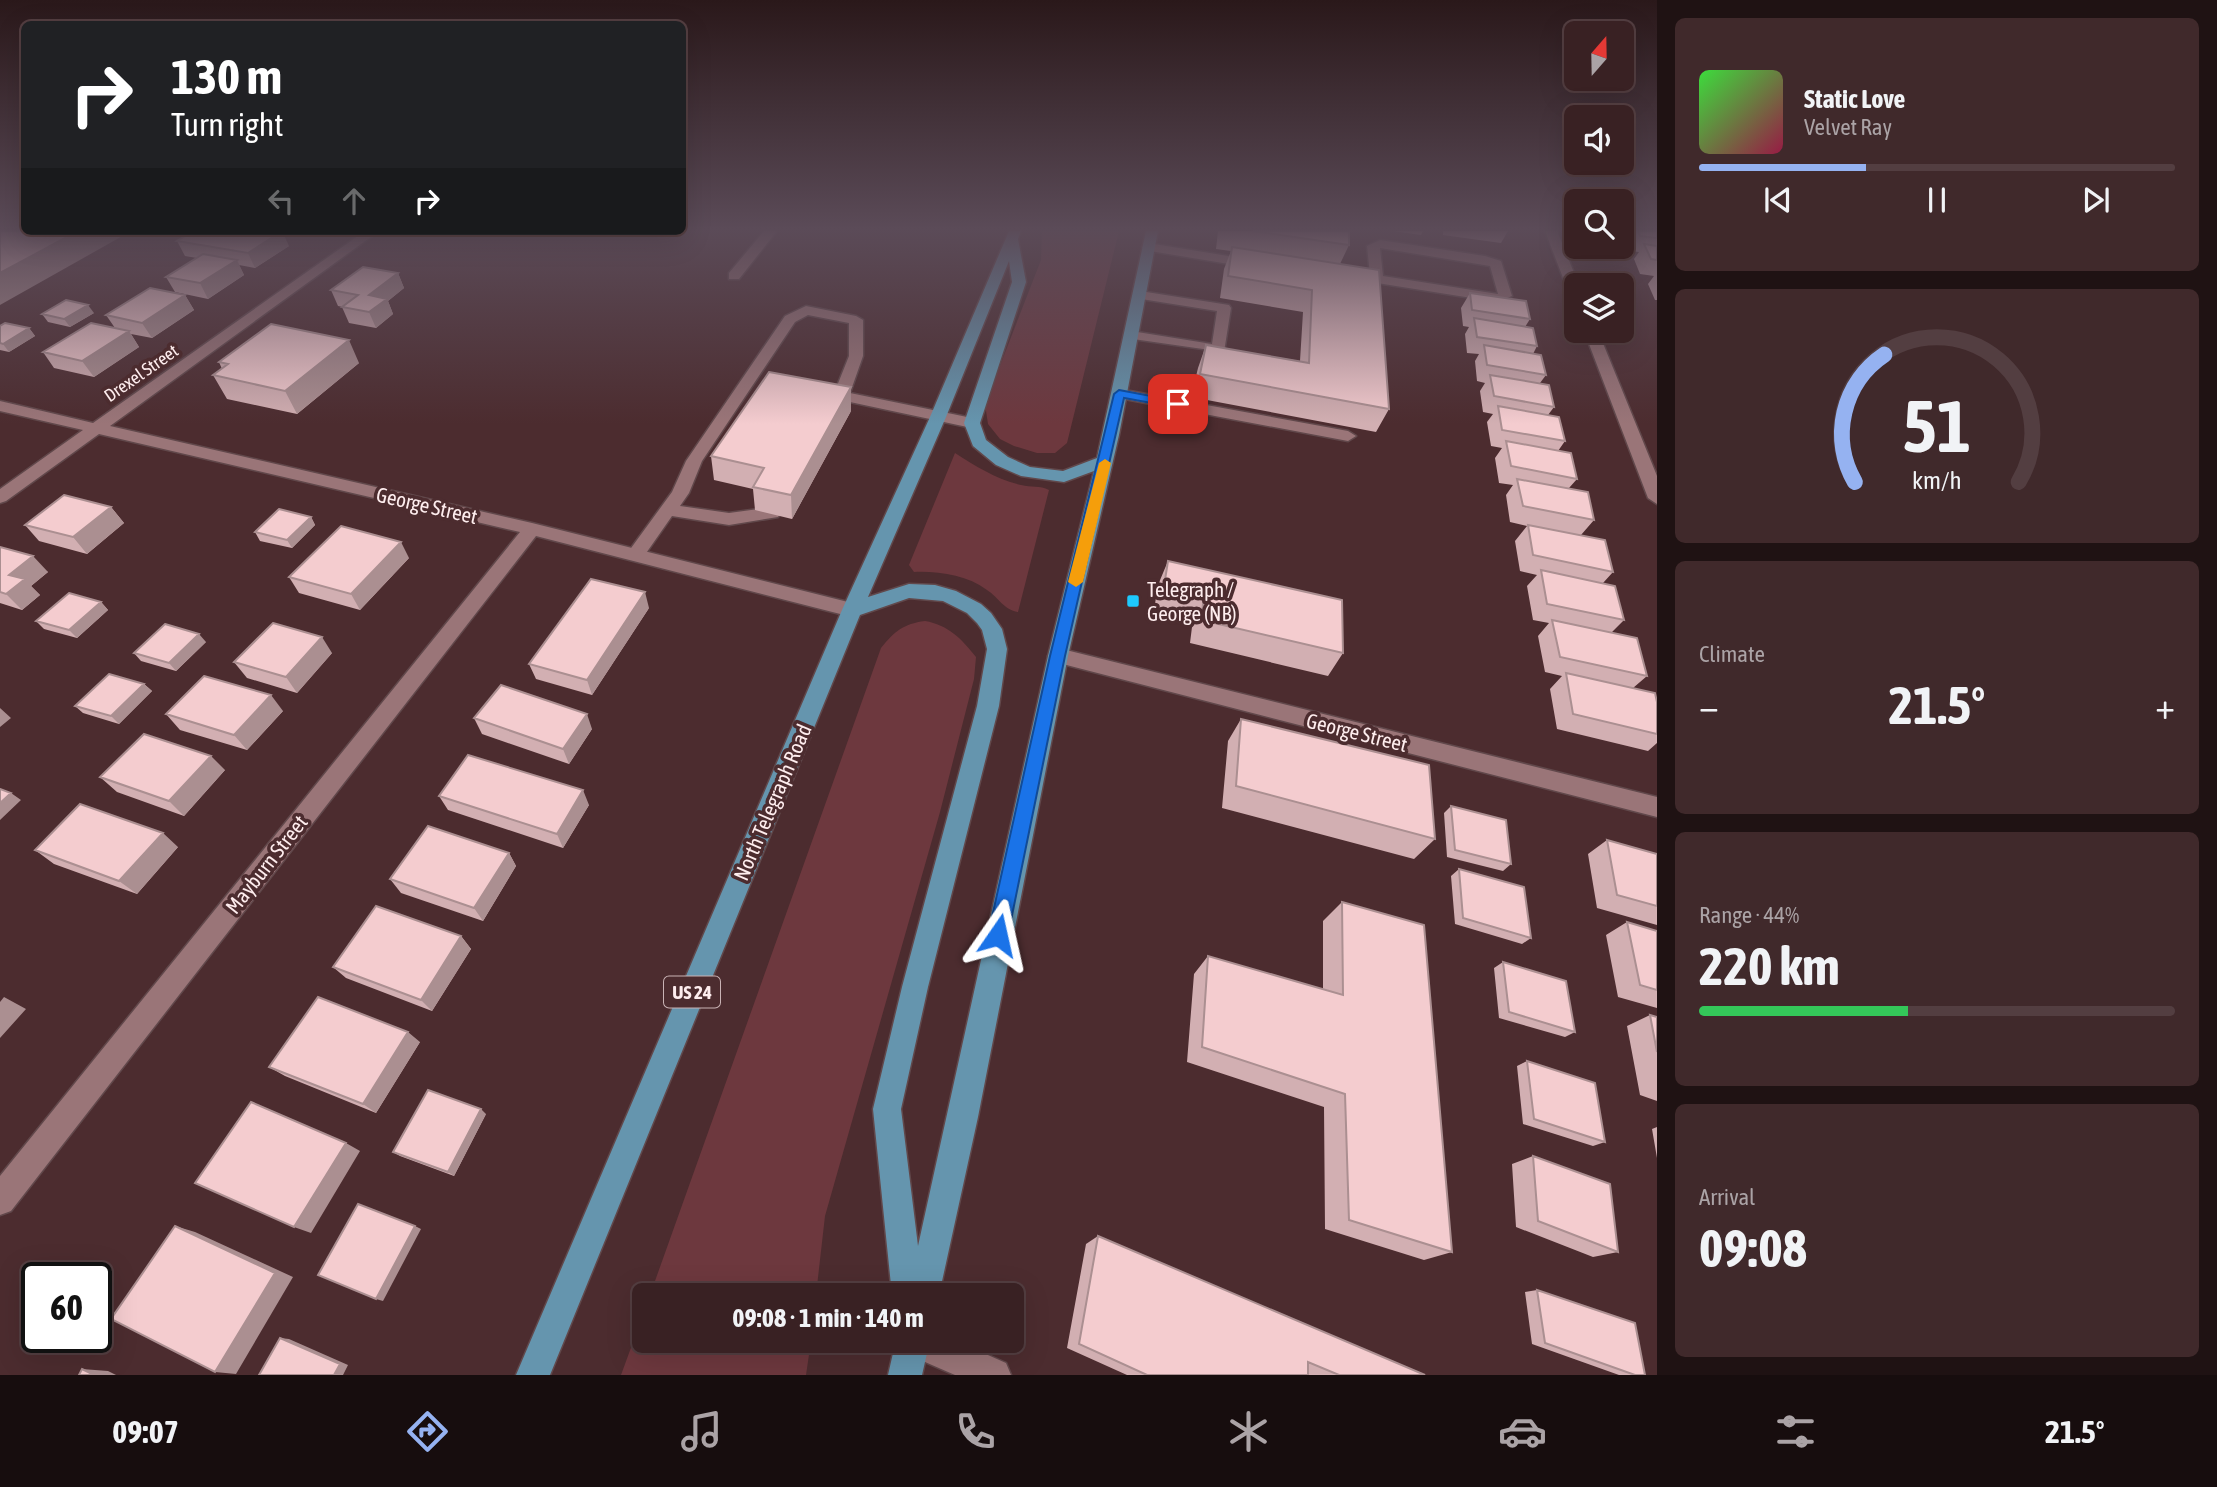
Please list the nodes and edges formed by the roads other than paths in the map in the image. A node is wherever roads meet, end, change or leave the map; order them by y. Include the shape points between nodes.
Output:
1 (283, 295) edge
2 (989, 295) edge
3 (1015, 295) edge
4 (1140, 295) edge
5 (1141, 295) edge
6 (1479, 295) edge
7 (1505, 295) edge
8 (1131, 335) junction
9 (1596, 343) edge
10 (1119, 394) junction
11 (0, 406) edge
12 (938, 417) junction
13 (972, 423) junction
14 (96, 429) junction
15 (1348, 436) dead end
16 (1105, 461) junction
17 (792, 481) edge
18 (0, 497) edge
19 (1657, 498) edge
20 (668, 510) junction
21 (532, 529) junction
22 (635, 555) junction
23 (852, 610) junction
24 (1058, 656) junction
25 (1657, 807) edge
26 (0, 1200) edge
27 (907, 1283) edge
28 (926, 1283) edge
29 (910, 1353) edge
30 (943, 1353) edge
31 (533, 1375) edge
32 (905, 1375) edge
33 (994, 1375) edge

1 - 14 street, Drexel Street
2 - 12 main road, North Telegraph Road / US 24
3 - 13 main road
4 - 8 main road
5 - 8 street via 1224,308 1219,349
6 - 7 street
8 - 10 main road
9 - 19 street
10 - 15 street
10 - 16 main road
11 - 14 street, George Street
12 - 13 street
12 - 20 street via 838,401 856,356 856,320 806,310 790,319 694,461
12 - 23 main road, North Telegraph Road / US 24
13 - 16 main road via 979,442 1002,461 1027,472 1064,477
14 - 18 street, Drexel Street
14 - 21 street, George Street
16 - 24 main road
17 - 20 street via 772,513 729,519
20 - 22 street
21 - 22 street, George Street
21 - 26 street, Mayburn Street
22 - 23 street, George Street
23 - 27 main road via 909,591 930,592 977,609 990,624 996,641 988,706 887,1109
23 - 31 main road, North Telegraph Road / US 24
24 - 25 street, George Street
24 - 28 main road
29 - 32 main road
30 - 33 street

